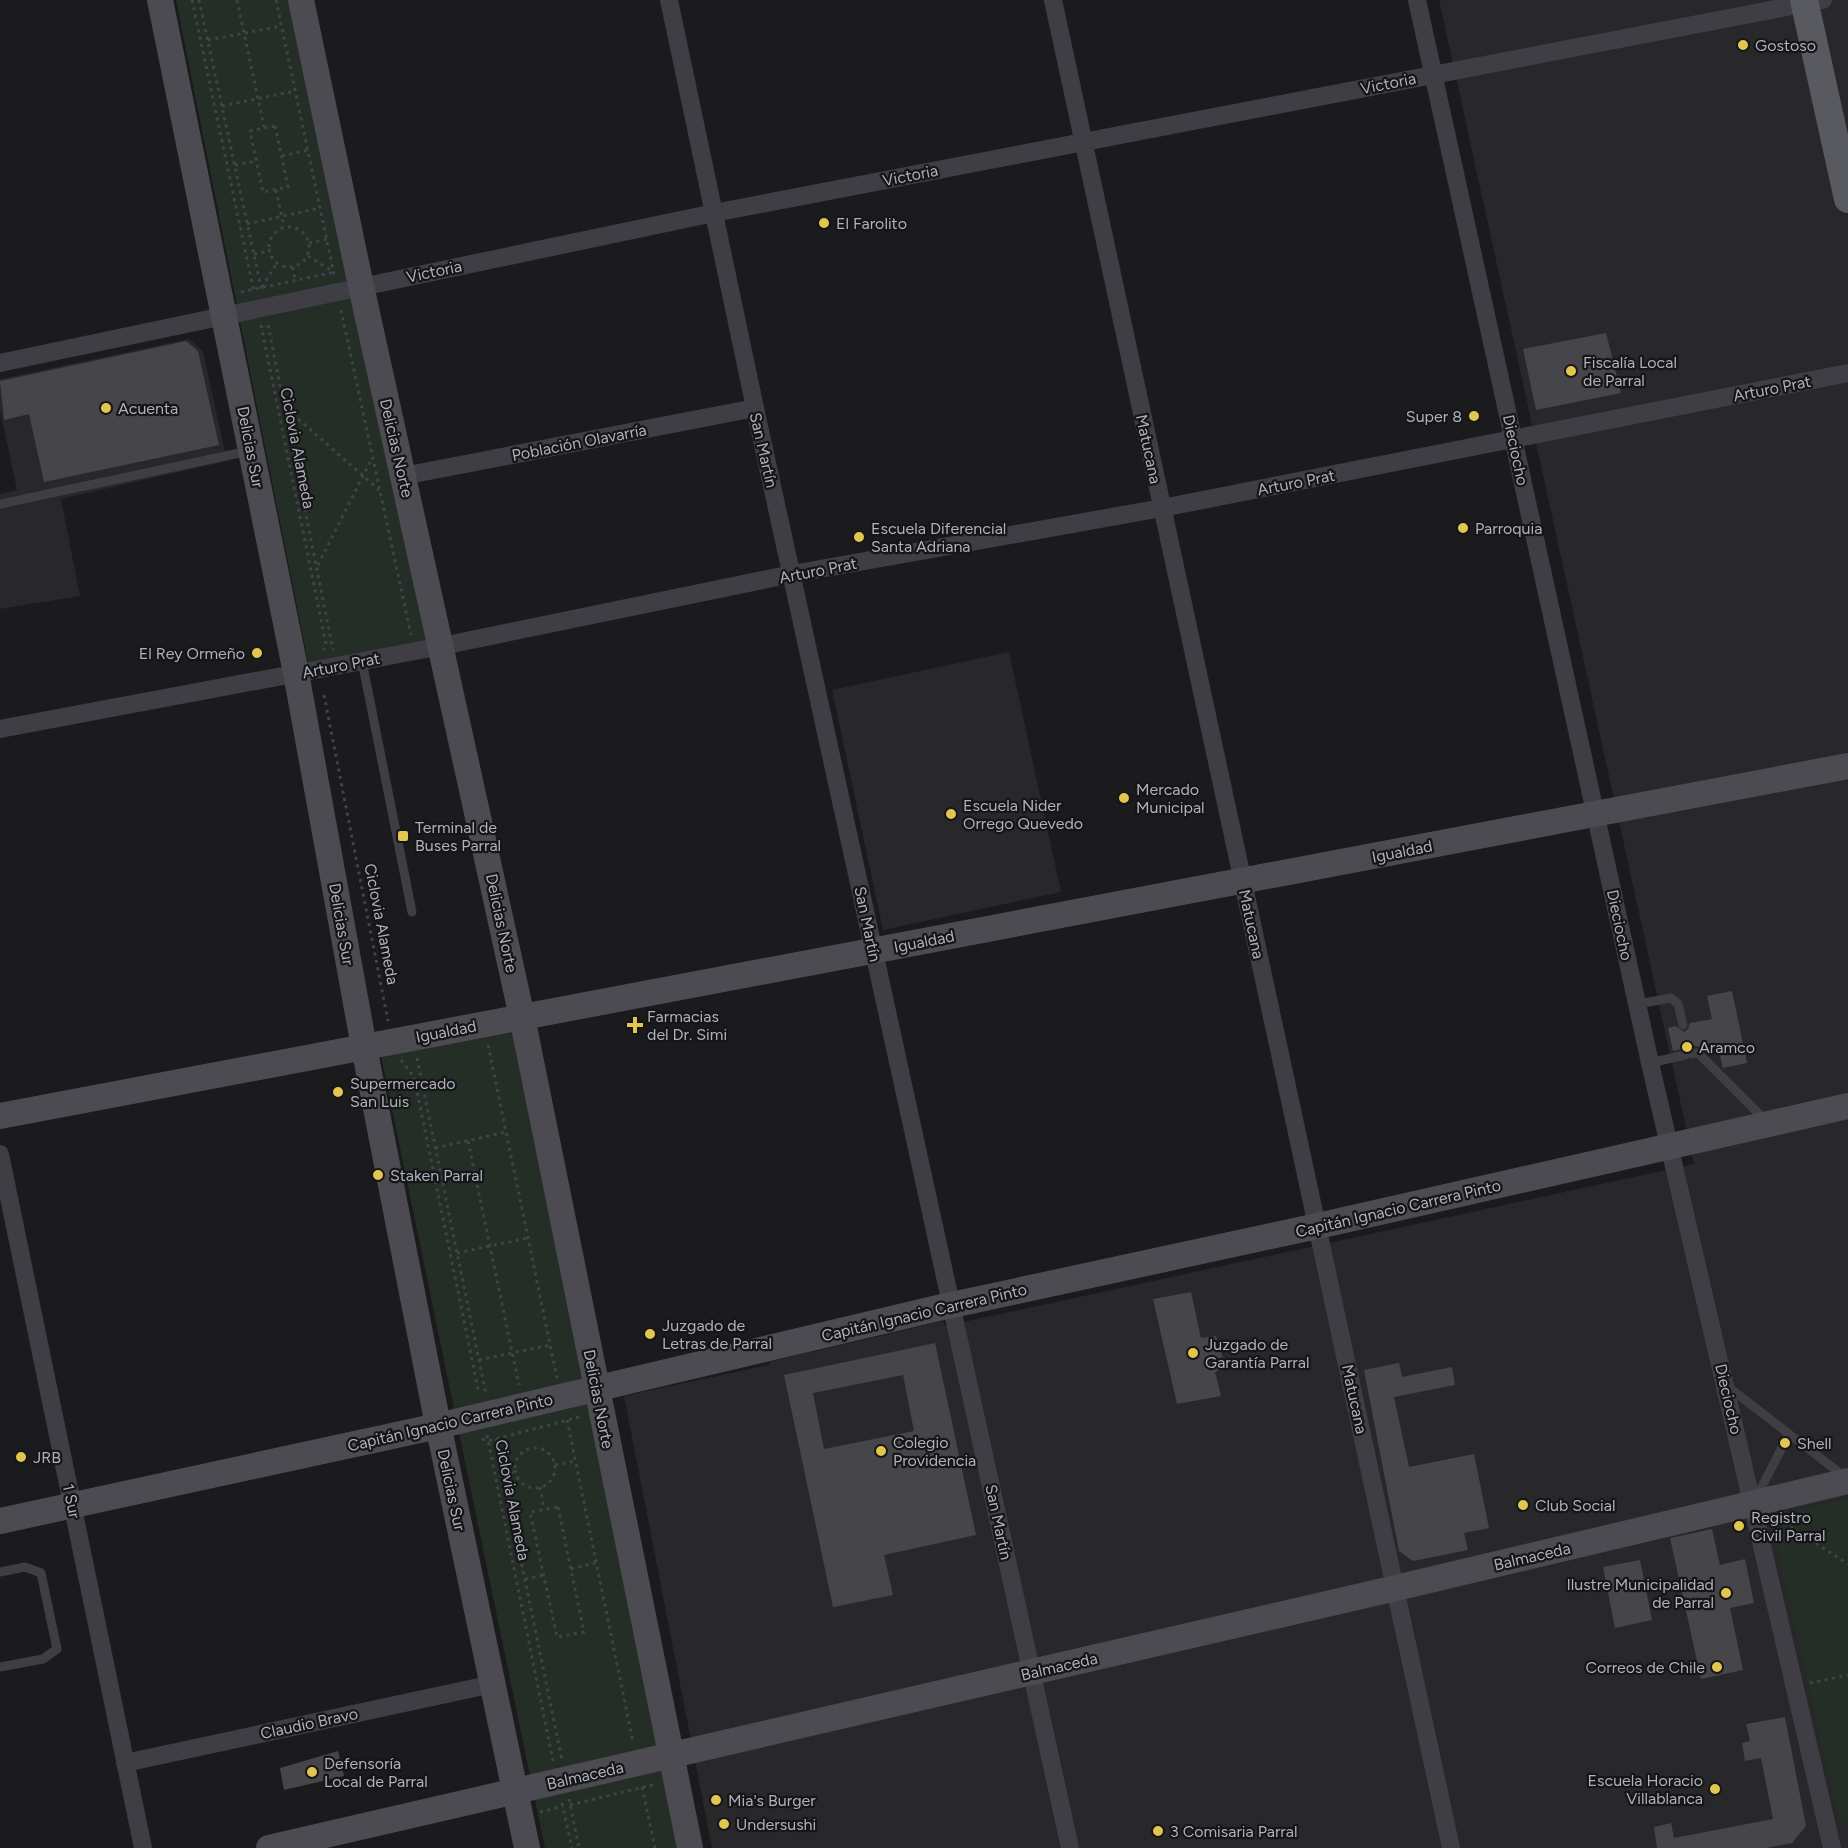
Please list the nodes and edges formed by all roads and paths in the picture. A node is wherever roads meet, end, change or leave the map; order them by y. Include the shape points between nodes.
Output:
1 (160, 0) edge
2 (192, 0) edge
3 (199, 0) edge
4 (237, 0) edge
5 (276, 0) edge
6 (301, 0) edge
7 (669, 0) edge
8 (1053, 0) edge
9 (1417, 0) edge
10 (1814, 1) edge
11 (281, 26) junction
12 (244, 33) junction
13 (208, 40) junction
14 (1432, 75) junction
15 (295, 91) junction
16 (258, 99) junction
17 (222, 106) junction
18 (1848, 109) edge
19 (264, 128) junction
20 (1083, 142) junction
21 (308, 150) junction
22 (282, 156) junction
23 (256, 161) junction
24 (235, 165) junction
25 (276, 190) junction
26 (1848, 199) edge
27 (320, 208) junction
28 (714, 213) junction
29 (282, 216) junction
30 (247, 224) junction
31 (284, 227) junction
32 (327, 239) junction
33 (309, 243) junction
34 (270, 251) junction
35 (254, 255) junction
36 (308, 256) junction
37 (276, 263) junction
38 (293, 267) junction
39 (347, 279) junction
40 (295, 280) junction
41 (261, 288) junction
42 (254, 289) junction
43 (222, 306) junction
44 (261, 308) junction
45 (0, 363) edge
46 (1848, 373) edge
47 (285, 408) junction
48 (755, 408) junction
49 (1513, 439) junction
50 (251, 450) junction
51 (373, 456) junction
52 (363, 476) junction
53 (403, 476) junction
54 (380, 491) junction
55 (0, 504) edge
56 (1162, 508) junction
57 (317, 566) junction
58 (792, 574) junction
59 (411, 636) dead end
60 (442, 646) junction
61 (324, 652) junction
62 (362, 661) junction
63 (309, 671) junction
64 (0, 729) edge
65 (1848, 766) edge
66 (1596, 814) junction
67 (1242, 881) junction
68 (412, 912) dead end
69 (874, 950) junction
70 (1638, 1005) junction
71 (1683, 1025) dead end
72 (524, 1027) junction
73 (386, 1048) junction
74 (1650, 1063) junction
75 (1848, 1106) edge
76 (0, 1116) edge
77 (1767, 1123) junction
78 (506, 1132) junction
79 (468, 1141) junction
80 (1669, 1146) junction
81 (435, 1148) junction
82 (0, 1154) edge
83 (1318, 1226) junction
84 (528, 1238) junction
85 (490, 1246) junction
86 (457, 1254) junction
87 (951, 1305) junction
88 (550, 1345) junction
89 (512, 1353) junction
90 (479, 1360) junction
91 (558, 1381) dead end
92 (1725, 1385) junction
93 (597, 1387) junction
94 (520, 1390) dead end
95 (485, 1406) junction
96 (567, 1420) dead end
97 (438, 1426) junction
98 (1789, 1434) junction
99 (496, 1439) dead end
100 (575, 1461) junction
101 (555, 1466) junction
102 (516, 1472) junction
103 (503, 1475) junction
104 (1848, 1480) edge
105 (540, 1487) junction
106 (1754, 1503) junction
107 (72, 1505) junction
108 (544, 1510) junction
109 (0, 1521) edge
110 (596, 1563) junction
111 (1848, 1564) edge
112 (571, 1569) junction
113 (0, 1572) edge
114 (544, 1575) junction
115 (525, 1579) junction
116 (1396, 1588) junction
117 (0, 1666) edge
118 (1032, 1673) junction
119 (1848, 1675) edge
120 (493, 1684) junction
121 (1797, 1686) junction
122 (631, 1755) junction
123 (670, 1756) junction
124 (125, 1763) junction
125 (559, 1768) junction
126 (516, 1792) junction
127 (143, 1848) edge
128 (269, 1848) edge
129 (527, 1848) edge
130 (572, 1848) edge
131 (579, 1848) edge
132 (655, 1848) edge
133 (690, 1848) edge
134 (1070, 1848) edge
135 (1451, 1848) edge
136 (1833, 1848) edge

1 - 43 street, Delicias Sur
2 - 42 path, Ciclovia Alameda
3 - 13 path
4 - 12 path
5 - 11 path
6 - 39 street, Delicias Norte
7 - 28 street, San Martín
8 - 20 street, Matucana
9 - 14 street, Dieciocho
10 - 14 street, Victoria
10 - 18 main road
10 - 26 main road
11 - 12 path
11 - 15 path
12 - 13 path
12 - 16 path
13 - 17 path
14 - 20 street, Victoria
14 - 49 street, Dieciocho
15 - 16 path
15 - 21 path
16 - 17 path
16 - 19 path
17 - 24 path
19 - 22 path via 275,126
19 - 23 path via 250,131
20 - 28 street, Victoria
20 - 56 street, Matucana
21 - 22 path
21 - 27 path
22 - 25 path via 288,187
23 - 24 path
23 - 25 path via 263,192
24 - 30 path
25 - 29 path
27 - 29 path
27 - 32 path
28 - 39 street, Victoria
28 - 48 street, San Martín
29 - 30 path
29 - 31 path
30 - 35 path
31 - 33 path via 303,232
31 - 34 path via 273,235
32 - 33 path
32 - 39 path
33 - 36 path
34 - 35 path
34 - 37 path
35 - 41 path
36 - 38 path
36 - 39 path
37 - 38 path
37 - 41 path
38 - 40 path
39 - 40 path
39 - 44 street, Victoria
39 - 51 path
39 - 53 street, Delicias Norte
40 - 41 path
41 - 42 path
41 - 44 path
42 - 43 path
42 - 44 path, Ciclovia Alameda
43 - 44 street, Victoria
43 - 45 street, Victoria
43 - 50 street, Delicias Sur
44 - 47 path
44 - 61 path, Ciclovia Alameda via 326,645
46 - 49 street, Arturo Prat
47 - 52 path
47 - 57 path
48 - 53 street, Población Olavarría
48 - 58 street, San Martín
49 - 56 street, Arturo Prat
49 - 66 street, Dieciocho
50 - 55 lane
50 - 63 street, Delicias Sur
51 - 52 path
51 - 54 path
52 - 54 path
52 - 57 path
53 - 60 street, Delicias Norte
54 - 59 path
56 - 58 street, Arturo Prat
56 - 67 street, Matucana
57 - 61 path via 334,650
58 - 60 street, Arturo Prat
58 - 69 street, San Martín
60 - 62 street, Arturo Prat
60 - 72 street, Delicias Norte
61 - 63 path via 309,654
62 - 63 street, Arturo Prat
62 - 68 lane
63 - 64 street, Arturo Prat
63 - 73 street, Delicias Sur
63 - 73 path, Ciclovia Alameda
65 - 66 street, Igualdad
66 - 67 street, Igualdad
66 - 70 street, Dieciocho
67 - 69 street, Igualdad
67 - 83 street, Matucana
69 - 72 street, Igualdad
69 - 87 street, San Martín
70 - 71 lane via 1671,998 1678,1004
70 - 74 street, Dieciocho
72 - 73 street, Igualdad
72 - 78 path via 488,1045
72 - 93 street, Delicias Norte
73 - 76 street, Igualdad
73 - 81 path via 417,1058
73 - 95 path, Ciclovia Alameda via 414,1077
73 - 97 street, Delicias Sur
74 - 77 lane via 1685,1055 1688,1050 1698,1053
74 - 80 street, Dieciocho
75 - 77 street, Capitán Ignacio Carrera Pinto
77 - 80 street, Capitán Ignacio Carrera Pinto
78 - 79 path
78 - 84 path
79 - 81 path
79 - 85 path
80 - 83 street, Capitán Ignacio Carrera Pinto
80 - 92 street, Dieciocho
81 - 86 path
82 - 107 street, 1 Sur
83 - 87 street, Capitán Ignacio Carrera Pinto
83 - 116 street, Matucana
84 - 85 path
84 - 88 path
85 - 86 path
85 - 89 path
86 - 90 path
87 - 93 street, Capitán Ignacio Carrera Pinto
87 - 118 street, San Martín
88 - 89 path
88 - 91 path
89 - 90 path
89 - 94 path
90 - 95 path
92 - 98 lane
92 - 106 street, Dieciocho
93 - 95 street, Capitán Ignacio Carrera Pinto
93 - 123 street, Delicias Norte
95 - 97 street, Capitán Ignacio Carrera Pinto
95 - 125 path, Ciclovia Alameda
96 - 100 path
97 - 107 street, Capitán Ignacio Carrera Pinto
97 - 120 street, Delicias Sur
98 - 104 lane
98 - 106 lane
99 - 103 path
100 - 101 path
100 - 110 path
101 - 102 path via 549,1454 532,1448 521,1454
101 - 105 path via 552,1478
102 - 103 path
102 - 105 path via 523,1483
103 - 115 path
104 - 106 street, Balmaceda
105 - 108 path
106 - 111 path
106 - 116 street, Balmaceda
106 - 121 street, Dieciocho
107 - 109 street, Capitán Ignacio Carrera Pinto
107 - 124 street, 1 Sur
108 - 112 path via 558,1507
108 - 114 path via 531,1512
110 - 112 path
110 - 122 path via 634,1744
112 - 114 path via 584,1632 557,1637
113 - 117 lane via 25,1567 41,1573 57,1649 43,1659
114 - 115 path
115 - 125 path
116 - 118 street, Balmaceda
116 - 135 street, Matucana
118 - 123 street, Balmaceda
118 - 134 street, San Martín
119 - 121 path
120 - 124 street, Claudio Bravo
120 - 126 street, Delicias Sur
121 - 136 street, Dieciocho
122 - 123 street, Balmaceda
122 - 125 street, Balmaceda
122 - 132 path
123 - 133 street, Delicias Norte
124 - 127 street, 1 Sur
125 - 126 street, Balmaceda
125 - 130 path, Ciclovia Alameda
125 - 131 path
126 - 128 street, Balmaceda
126 - 129 street, Delicias Sur

